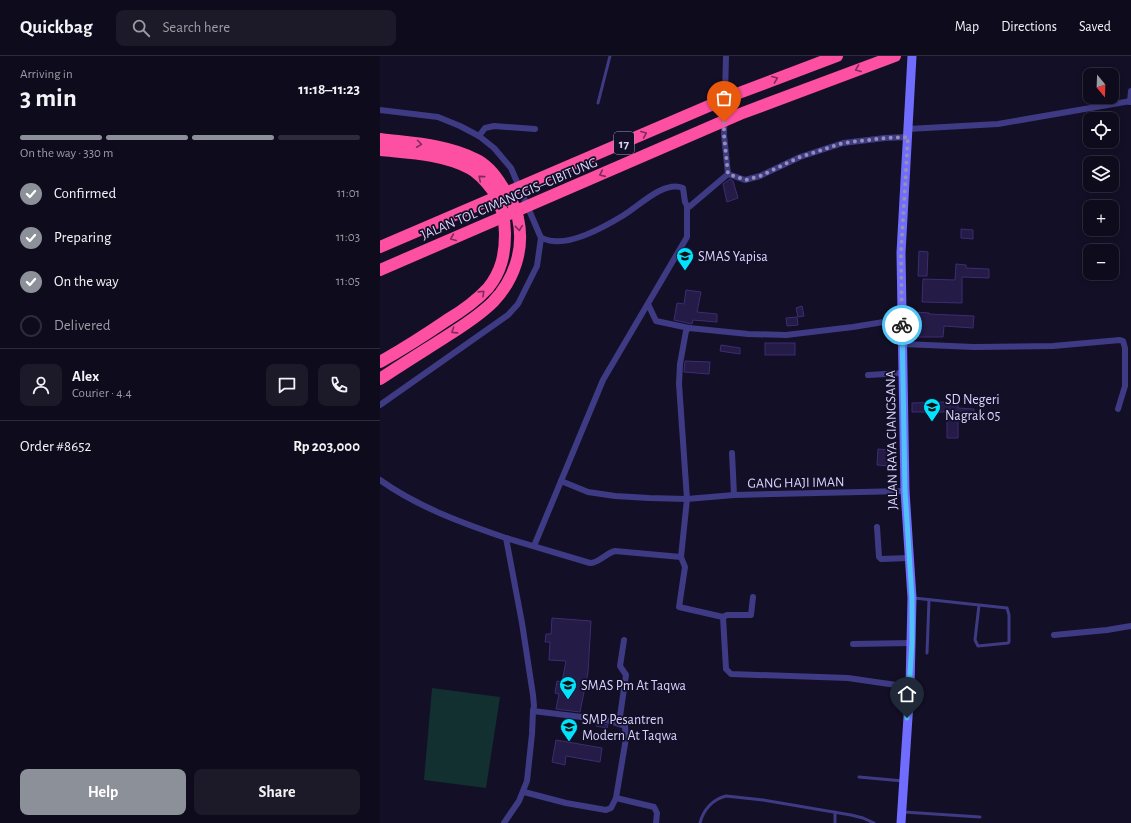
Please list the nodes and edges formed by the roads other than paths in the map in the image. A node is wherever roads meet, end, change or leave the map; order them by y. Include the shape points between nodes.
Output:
1 (610, 56) edge
2 (726, 56) edge
3 (837, 56) edge
4 (894, 56) edge
5 (912, 56) edge
6 (1131, 91) edge
7 (1130, 102) edge
8 (598, 103) dead end
9 (380, 110) edge
10 (535, 129) dead end
11 (908, 133) junction
12 (478, 136) junction
13 (380, 139) edge
14 (380, 150) edge
15 (728, 174) junction
16 (687, 206) junction
17 (463, 211) junction
18 (541, 238) junction
19 (380, 243) edge
20 (380, 247) edge
21 (380, 270) edge
22 (648, 304) junction
23 (902, 319) junction
24 (689, 328) junction
25 (903, 344) junction
26 (1128, 359) edge
27 (380, 362) edge
28 (903, 373) junction
29 (868, 375) dead end
30 (380, 379) edge
31 (380, 405) edge
32 (1118, 409) dead end
33 (732, 453) dead end
34 (380, 480) edge
35 (561, 481) junction
36 (905, 491) junction
37 (734, 495) junction
38 (687, 499) junction
39 (877, 527) dead end
40 (506, 538) junction
41 (534, 546) junction
42 (681, 557) junction
43 (909, 558) junction
44 (753, 597) dead end
45 (912, 598) junction
46 (929, 600) junction
47 (979, 605) junction
48 (723, 616) junction
49 (1131, 626) edge
50 (1054, 635) dead end
51 (624, 640) dead end
52 (912, 643) junction
53 (853, 644) dead end
54 (927, 653) dead end
55 (910, 687) junction
56 (533, 711) junction
57 (619, 723) junction
58 (859, 777) dead end
59 (903, 781) junction
60 (524, 792) junction
61 (616, 798) junction
62 (835, 812) junction
63 (901, 812) junction
64 (980, 817) dead end
65 (504, 823) edge
66 (656, 823) edge
67 (700, 823) edge
68 (835, 823) edge
69 (874, 823) edge
70 (901, 823) edge

1 - 8 lane
2 - 15 street via 724,135
17 -> 3 highway, JALAN TOL CIMANGGIS–CIBITUNG / 17 via 739,93
4 -> 21 highway, JALAN TOL CIMANGGIS–CIBITUNG / 17 via 715,124
5 - 11 main road, JALAN RAYA CIANGSANA
6 - 7 street
7 - 11 street via 998,124
9 - 12 street via 438,118
10 - 12 street via 494,126 485,128
11 - 15 street via 843,143 800,157 746,180
11 - 23 main road, JALAN RAYA CIANGSANA via 901,253
12 - 18 street via 494,148 511,168
13 -> 30 highway via 452,150 476,159 495,175 510,197 518,218 520,237 516,263 507,285 492,302 474,318
27 -> 14 highway via 469,306 488,288 501,268 505,243 505,222 500,203 487,183 470,168 448,160
15 - 16 street via 689,207
16 - 18 street via 683,188 669,187 625,215 577,238 553,242
16 - 22 street via 687,237
17 - 19 highway
17 - 20 highway, JALAN TOL CIMANGGIS–CIBITUNG / 17
18 - 31 street via 537,266 518,304 508,315
22 - 24 street via 656,321
22 - 35 street via 603,380
23 - 24 street via 786,335
23 - 25 main road, JALAN RAYA CIANGSANA
24 - 38 street via 686,330 679,384
25 - 26 street via 974,347 1053,346 1120,340 1125,343
25 - 28 main road, JALAN RAYA CIANGSANA
26 - 32 street via 1125,386
28 - 29 street
28 - 36 main road, JALAN RAYA CIANGSANA
33 - 37 street
34 - 40 street via 394,490 452,519
35 - 38 street, GANG HAJI IMAN via 588,492 615,496
35 - 41 street
36 - 37 street, GANG HAJI IMAN
36 - 43 main road, JALAN RAYA CIANGSANA
37 - 38 street, GANG HAJI IMAN
38 - 42 street
39 - 43 street via 881,559
40 - 41 street
40 - 56 street via 522,623
41 - 42 street via 593,563 615,551
42 - 48 street via 684,567 679,607
43 - 45 main road, JALAN RAYA CIANGSANA
44 - 48 street via 751,615
45 - 46 lane
45 - 52 main road, JALAN RAYA CIANGSANA
46 - 47 lane
46 - 54 lane
47 - 47 lane via 1007,608 1008,643 978,646 976,644
48 - 55 street via 726,669 731,674 848,678
49 - 50 street
51 - 57 street via 620,666 626,675
52 - 53 street
52 - 55 main road, JALAN RAYA CIANGSANA
55 - 59 main road, JALAN RAYA CIANGSANA
56 - 57 street
56 - 60 street
57 - 61 street via 625,726 626,738
58 - 59 lane
59 - 63 main road, JALAN RAYA CIANGSANA
60 - 61 street via 606,810 611,808
60 - 65 street
61 - 66 street via 654,807 657,812
62 - 67 lane via 726,796 721,797 706,810
62 - 68 lane
62 - 69 lane
63 - 64 lane
63 - 70 main road, JALAN RAYA CIANGSANA

